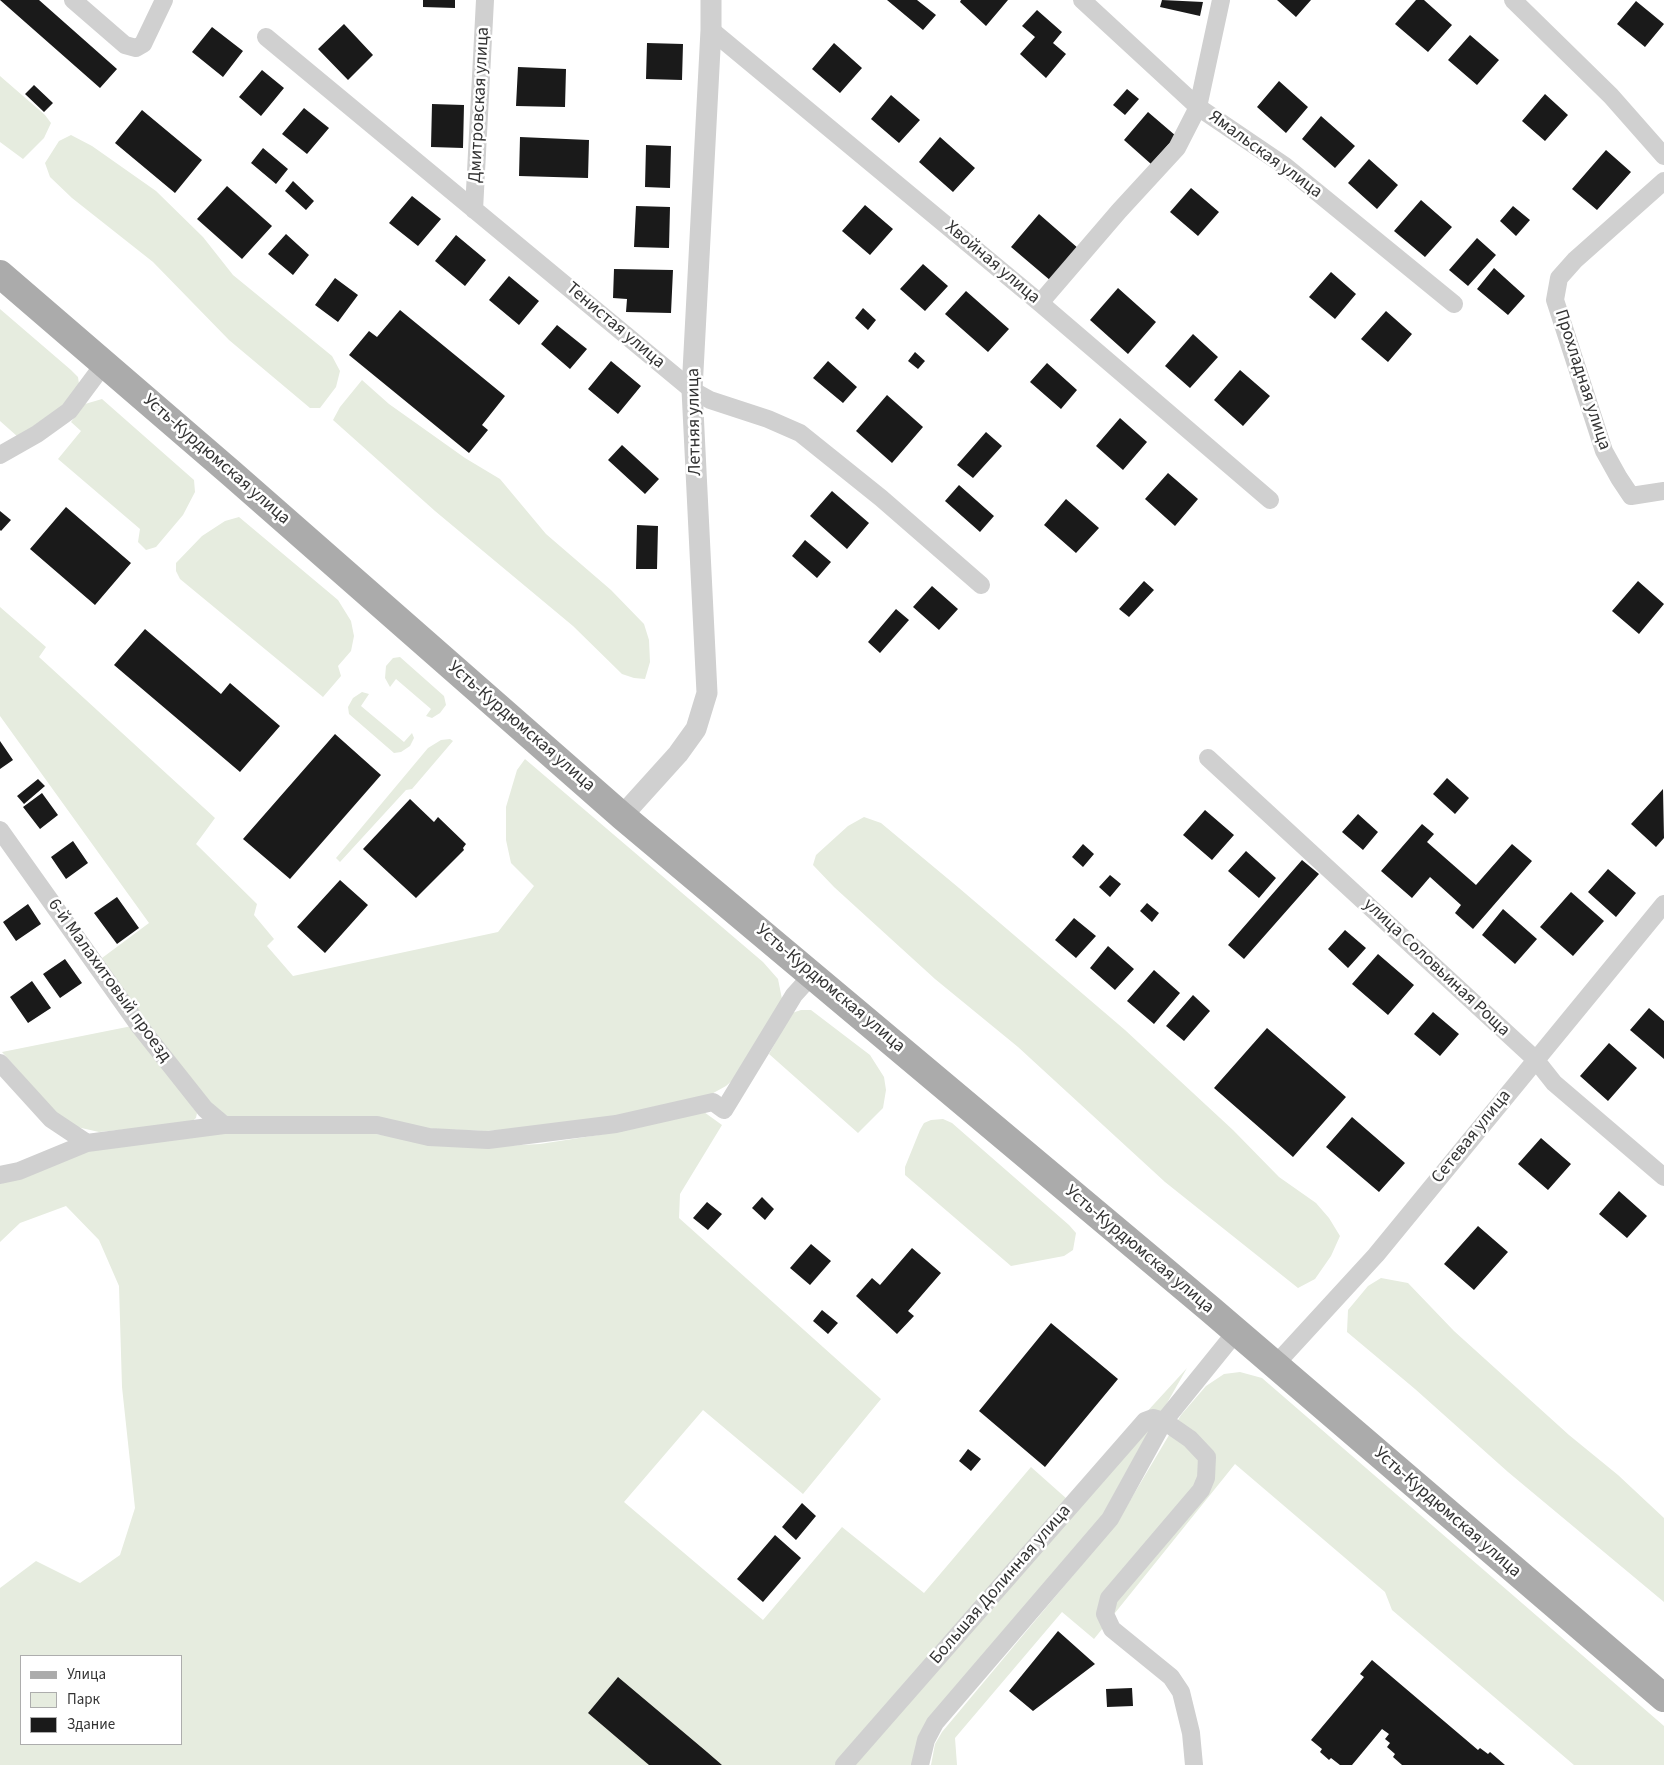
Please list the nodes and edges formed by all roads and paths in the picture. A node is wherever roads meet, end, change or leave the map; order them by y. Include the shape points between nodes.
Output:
1 (73, 0) edge
2 (164, 0) edge
3 (484, 0) edge
4 (711, 0) edge
5 (1082, 0) edge
6 (1221, 0) edge
7 (1513, 0) edge
8 (711, 30) junction
9 (266, 37) dead end
10 (1198, 107) junction
11 (1664, 156) edge
12 (1664, 181) edge
13 (474, 210) junction
14 (0, 274) edge
15 (1040, 303) junction
16 (1454, 304) dead end
17 (104, 364) junction
18 (692, 390) junction
19 (0, 455) edge
20 (1664, 491) edge
21 (1270, 500) dead end
22 (981, 585) dead end
23 (1208, 758) dead end
24 (622, 816) junction
25 (0, 830) edge
26 (1664, 904) edge
27 (813, 974) junction
28 (1535, 1059) junction
29 (0, 1063) edge
30 (224, 1125) junction
31 (87, 1143) junction
32 (0, 1175) edge
33 (1664, 1176) edge
34 (1236, 1332) junction
35 (1275, 1365) junction
36 (1164, 1421) junction
37 (1664, 1698) edge
38 (844, 1765) edge
39 (920, 1765) edge
40 (1194, 1765) edge

1 - 2 street via 125,44 136,48 143,44
3 - 13 street, Дмитровская улица
4 - 8 street, Летняя улица
5 - 10 street, Ямальская улица
6 - 10 street
7 - 11 street via 1611,96
8 - 15 street, Хвойная улица
8 - 18 street, Летняя улица
9 - 13 street, Тенистая улица
10 - 15 street via 1177,148
10 - 16 street, Ямальская улица via 1285,166
12 - 20 street, Прохладная улица via 1575,260 1559,278 1556,300 1611,465 1631,496
13 - 18 street, Тенистая улица
14 - 17 main road, Усть-Курдюмская улица
15 - 21 street, Хвойная улица
17 - 19 street via 69,411
17 - 24 main road, Усть-Курдюмская улица
18 - 22 street, Тенистая улица via 710,400 800,433
18 - 24 street, Летняя улица via 707,693 696,729
23 - 28 street, улица Соловьиная Роща
24 - 27 main road, Усть-Курдюмская улица
25 - 30 street, 6-й Малахитовый проезд via 140,1026 204,1109
26 - 28 street, Сетевая улица
27 - 30 street via 794,995 724,1110 713,1102 616,1124 488,1140 429,1137 377,1125
27 - 34 main road, Усть-Курдюмская улица
28 - 33 street, улица Соловьиная Роща via 1554,1083
28 - 35 street, Сетевая улица via 1376,1255
29 - 31 street via 52,1119
30 - 31 street
31 - 32 street via 19,1171
34 - 35 main road, Усть-Курдюмская улица
34 - 36 street
35 - 37 main road, Усть-Курдюмская улица
36 - 38 street, Большая Долинная улица via 1153,1418 1145,1422
36 - 39 street via 1110,1519 935,1723 926,1740
36 - 40 street via 1190,1439 1207,1457 1206,1478 1202,1490 1110,1598 1105,1614 1112,1629 1171,1677 1180,1692 1191,1733

